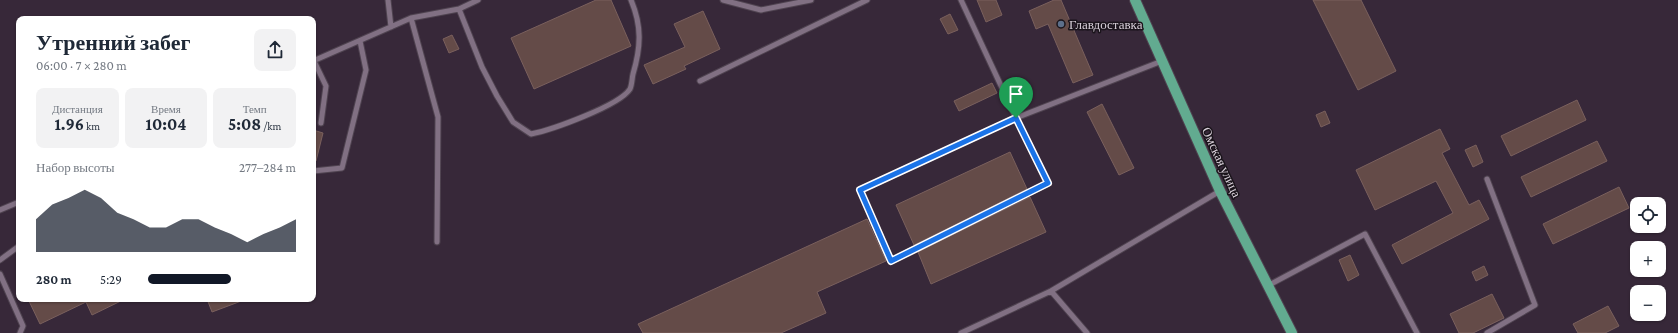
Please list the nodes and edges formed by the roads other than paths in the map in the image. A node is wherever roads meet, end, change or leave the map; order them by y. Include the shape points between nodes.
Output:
1 (388, 0) edge
2 (478, 0) edge
3 (631, 0) edge
4 (724, 0) edge
5 (811, 0) edge
6 (866, 0) edge
7 (961, 0) edge
8 (1135, 0) edge
9 (459, 9) junction
10 (411, 18) junction
11 (391, 27) junction
12 (360, 41) junction
13 (316, 60) edge
14 (1162, 61) junction
15 (316, 67) edge
16 (700, 81) dead end
17 (1016, 118) junction
18 (321, 123) dead end
19 (316, 171) edge
20 (1487, 179) dead end
21 (1220, 191) junction
22 (16, 203) edge
23 (0, 210) edge
24 (437, 242) dead end
25 (16, 248) edge
26 (0, 260) edge
27 (0, 274) edge
28 (1269, 285) junction
29 (1051, 291) junction
30 (20, 333) edge
31 (962, 333) edge
32 (1087, 333) edge
33 (1292, 333) edge
34 (1416, 333) edge
35 (1487, 333) edge

1 - 11 lane
2 - 9 lane
3 - 9 lane via 636,12 640,39 630,89 614,102 548,130 531,134 513,122 496,96
4 - 5 lane via 760,10
6 - 16 lane
7 - 17 lane
8 - 14 main road, Омская улица
9 - 10 lane
10 - 11 lane
10 - 24 lane via 438,117
11 - 12 lane
12 - 13 lane
12 - 19 lane via 366,70 342,168
14 - 17 lane
14 - 21 main road, Омская улица
15 - 18 lane via 326,86
17 - 17 lane via 860,190 891,261 1048,183
20 - 35 lane via 1536,305
21 - 28 main road, Омская улица
21 - 29 lane
22 - 23 lane
25 - 26 lane
27 - 30 lane via 22,326
28 - 33 main road, Омская улица
28 - 34 lane via 1365,234
29 - 31 lane
29 - 32 lane

